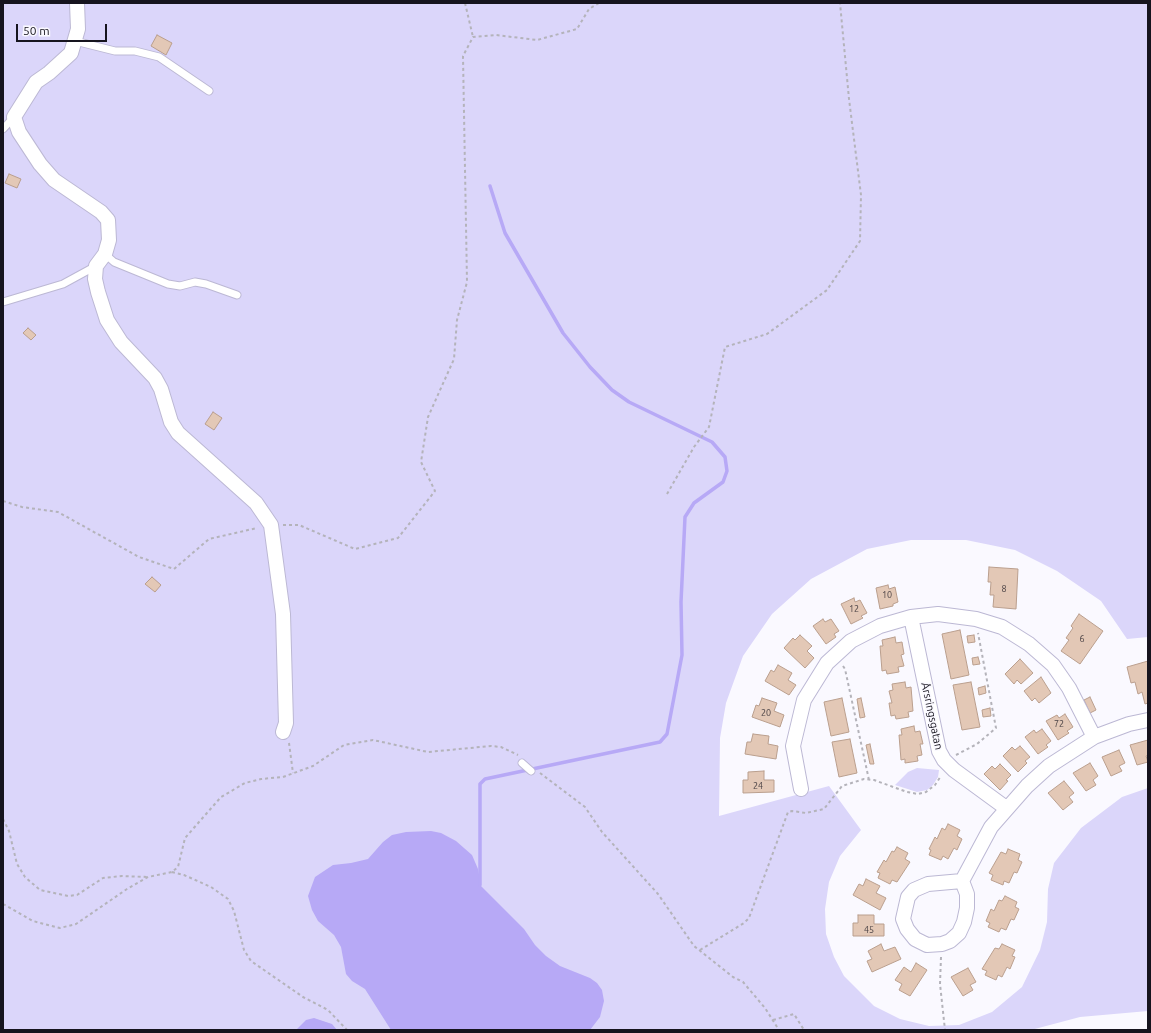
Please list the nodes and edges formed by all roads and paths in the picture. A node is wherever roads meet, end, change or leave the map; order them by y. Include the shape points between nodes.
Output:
1 (77, 3) edge
2 (465, 3) edge
3 (599, 3) edge
4 (840, 3) edge
5 (473, 37) junction
6 (75, 41) junction
7 (209, 91) dead end
8 (14, 117) junction
9 (3, 129) edge
10 (105, 254) junction
11 (96, 266) junction
12 (237, 295) dead end
13 (3, 302) edge
14 (667, 494) dead end
15 (3, 501) edge
16 (271, 525) junction
17 (911, 617) junction
18 (976, 619) junction
19 (834, 657) junction
20 (1148, 720) edge
21 (283, 732) joint
22 (1094, 737) junction
23 (521, 760) joint
24 (944, 760) junction
25 (534, 771) joint
26 (293, 774) junction
27 (869, 780) junction
28 (801, 788) dead end
29 (1006, 808) junction
30 (3, 819) edge
31 (172, 872) junction
32 (148, 877) junction
33 (962, 881) junction
34 (3, 904) edge
35 (942, 944) junction
36 (700, 950) junction
37 (773, 1020) junction
38 (347, 1030) edge
39 (779, 1030) edge
40 (804, 1030) edge
41 (945, 1030) edge

1 - 6 street via 78,29
2 - 5 path
3 - 5 path via 589,9 577,29 557,35 537,40 496,35
4 - 14 path via 861,195 860,241 827,290 767,334 726,347 709,427
5 - 16 path via 463,56 467,282 457,320 454,359 428,417 421,462 436,491 398,538 355,549 299,525
6 - 7 lane via 115,51 135,51 159,57
6 - 8 street via 67,58 36,82
8 - 9 lane
8 - 10 street via 19,132 54,180 101,212 108,220 109,240
10 - 11 street
10 - 12 lane via 114,262 168,284 180,286 196,282
11 - 13 lane via 63,284
11 - 16 street via 95,279 107,320 121,342 155,378 171,422 178,433 256,503
15 - 16 path via 22,507 58,512 139,557 174,569 210,539
16 - 21 street via 283,614 286,723
17 - 18 street via 938,614
17 - 19 street via 880,626 851,641
17 - 24 street, Årsringsgatan via 939,751
18 - 22 street via 1002,627 1029,644 1053,665 1069,688
18 - 24 path via 996,728 977,744
19 - 27 path via 845,669
19 - 28 street via 827,663 804,700 793,746
20 - 22 street
21 - 26 path via 290,744
22 - 29 street via 1049,766
23 - 25 lane
23 - 26 path via 501,747 483,746 428,752 365,740 344,745 321,762
24 - 27 path via 935,785 926,792 907,792
24 - 29 street, Årsringsgatan
25 - 36 path via 585,807 602,832 658,894 685,934
26 - 31 path via 245,783 221,797 185,838 178,867
27 - 36 path via 842,786 824,809 806,813 792,811 786,814 749,918
29 - 33 street via 991,827
30 - 32 path via 9,831 17,864 25,877 40,890 68,896 76,895 103,878
31 - 32 path
31 - 38 path via 211,887 228,899 234,911 244,950 251,961 296,993 328,1010
32 - 34 path via 127,888 76,924 60,928 33,922
33 - 35 street via 967,894 964,922 960,933
33 - 35 street via 928,884 914,890 908,897 903,920 907,929 915,939 928,945
35 - 41 path via 940,984
36 - 37 path via 742,982
37 - 39 path
37 - 40 path via 794,1014

